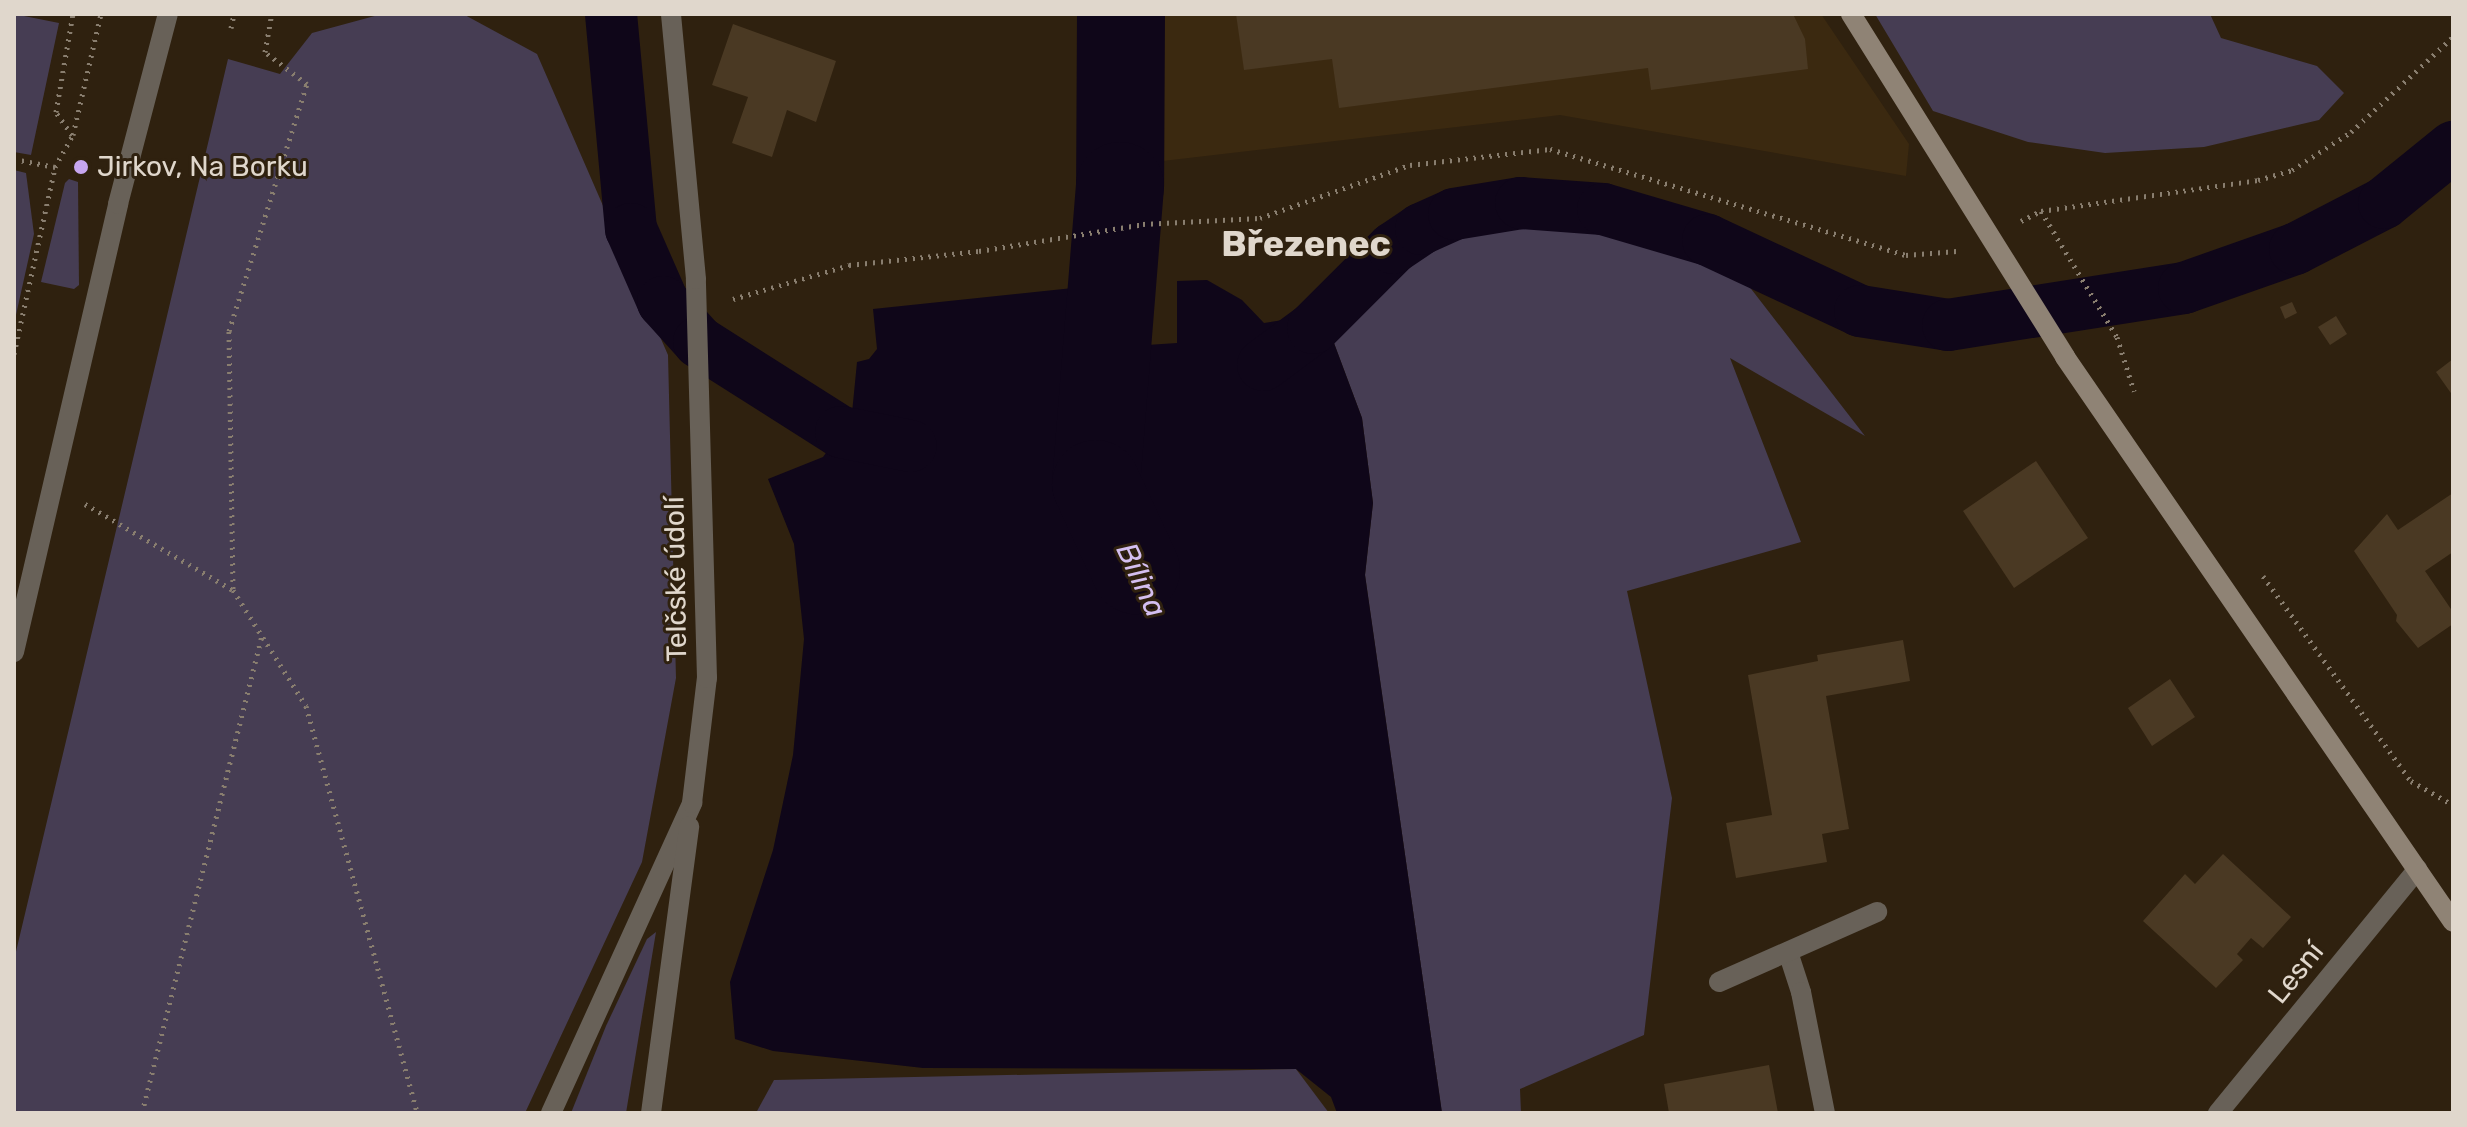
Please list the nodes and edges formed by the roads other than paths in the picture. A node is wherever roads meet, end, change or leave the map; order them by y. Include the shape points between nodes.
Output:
1 (168, 14) edge
2 (671, 14) edge
3 (1851, 14) edge
4 (14, 652) edge
5 (692, 803) junction
6 (2418, 869) junction
7 (1877, 912) dead end
8 (2453, 922) edge
9 (1788, 952) junction
10 (1719, 982) dead end
11 (551, 1113) edge
12 (651, 1113) edge
13 (1825, 1113) edge
14 (2218, 1113) edge

1 - 4 street via 118,204
2 - 5 street, Telčské údolí via 700,379 707,678
3 - 6 street via 2065,357
5 - 11 street, Telčské údolí
5 - 12 street
6 - 8 street
6 - 14 street, Lesní
7 - 9 street
9 - 10 street
9 - 13 street

